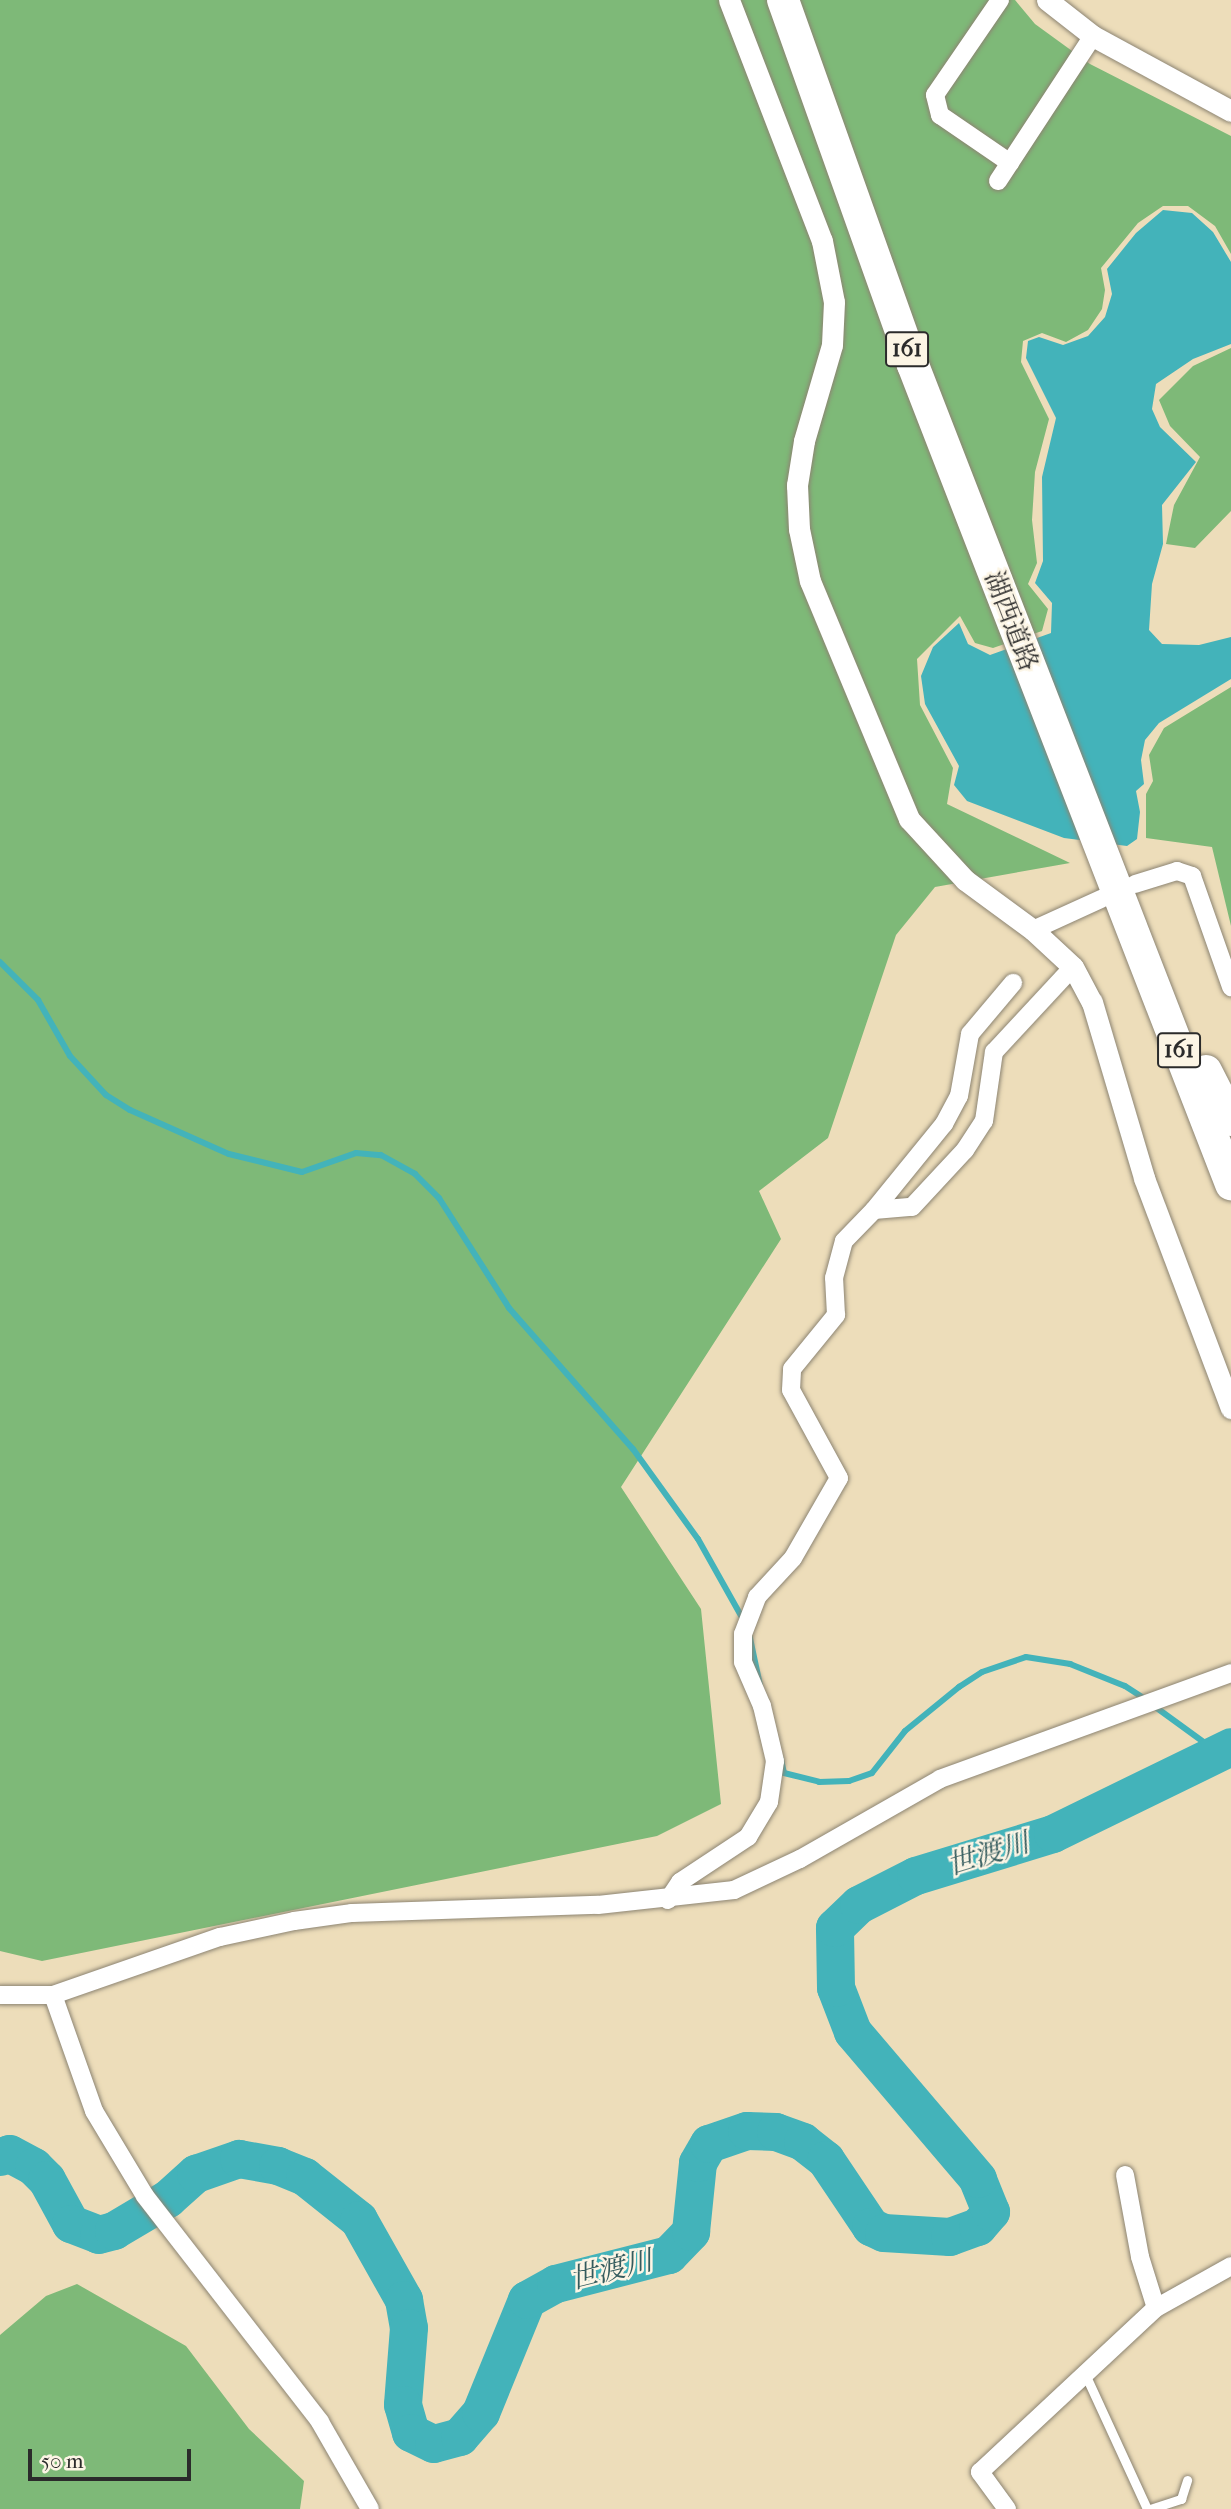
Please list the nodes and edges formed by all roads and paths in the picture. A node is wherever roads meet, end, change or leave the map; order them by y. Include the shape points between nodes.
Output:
1 (729, 0) edge
2 (781, 0) edge
3 (1000, 0) edge
4 (1048, 0) edge
5 (1093, 36) junction
6 (1231, 111) edge
7 (1010, 163) junction
8 (998, 181) dead end
9 (1117, 889) junction
10 (1128, 916) junction
11 (1033, 930) junction
12 (1073, 967) junction
13 (1013, 983) dead end
14 (1231, 987) edge
15 (1231, 1119) edge
16 (1231, 1184) edge
17 (874, 1210) junction
18 (1231, 1408) edge
19 (1231, 1673) edge
20 (668, 1900) junction
21 (0, 1995) edge
22 (53, 1995) junction
23 (1125, 2175) dead end
24 (1231, 2266) edge
25 (1156, 2308) junction
26 (1085, 2374) junction
27 (1187, 2480) dead end
28 (370, 2509) edge
29 (1007, 2509) edge
30 (1149, 2509) edge

1 - 11 street via 822,241 834,302 832,345 804,441 797,485 799,529 810,581 909,819 965,880
2 - 9 highway, 湖西道路 / 161 via 1019,642
3 - 7 street via 935,95 940,115
4 - 5 street
5 - 6 street
5 - 7 street
7 - 8 street
9 - 10 highway, 湖西道路 / 161
9 - 11 street
9 - 14 street via 1177,871 1192,876
10 - 15 highway
10 - 16 highway, 湖西道路 / 161
11 - 12 street
12 - 17 street via 994,1052 984,1121 965,1150 912,1207
12 - 18 street via 1092,1002 1144,1178
13 - 17 street via 970,1034 960,1096 944,1124
17 - 20 street via 854,1228 838,1257 836,1315 792,1369 791,1390 839,1478 793,1558 757,1597 743,1633 743,1662 762,1706 775,1761 769,1802 748,1838 680,1882
19 - 20 street via 940,1779 800,1859 734,1890
20 - 22 street via 352,1913 294,1921 220,1937
21 - 22 street
22 - 28 street via 94,2111 145,2196 320,2422
23 - 25 street via 1140,2257
24 - 25 street
25 - 26 street
26 - 29 street via 980,2472
26 - 30 lane
27 - 30 lane via 1181,2499

